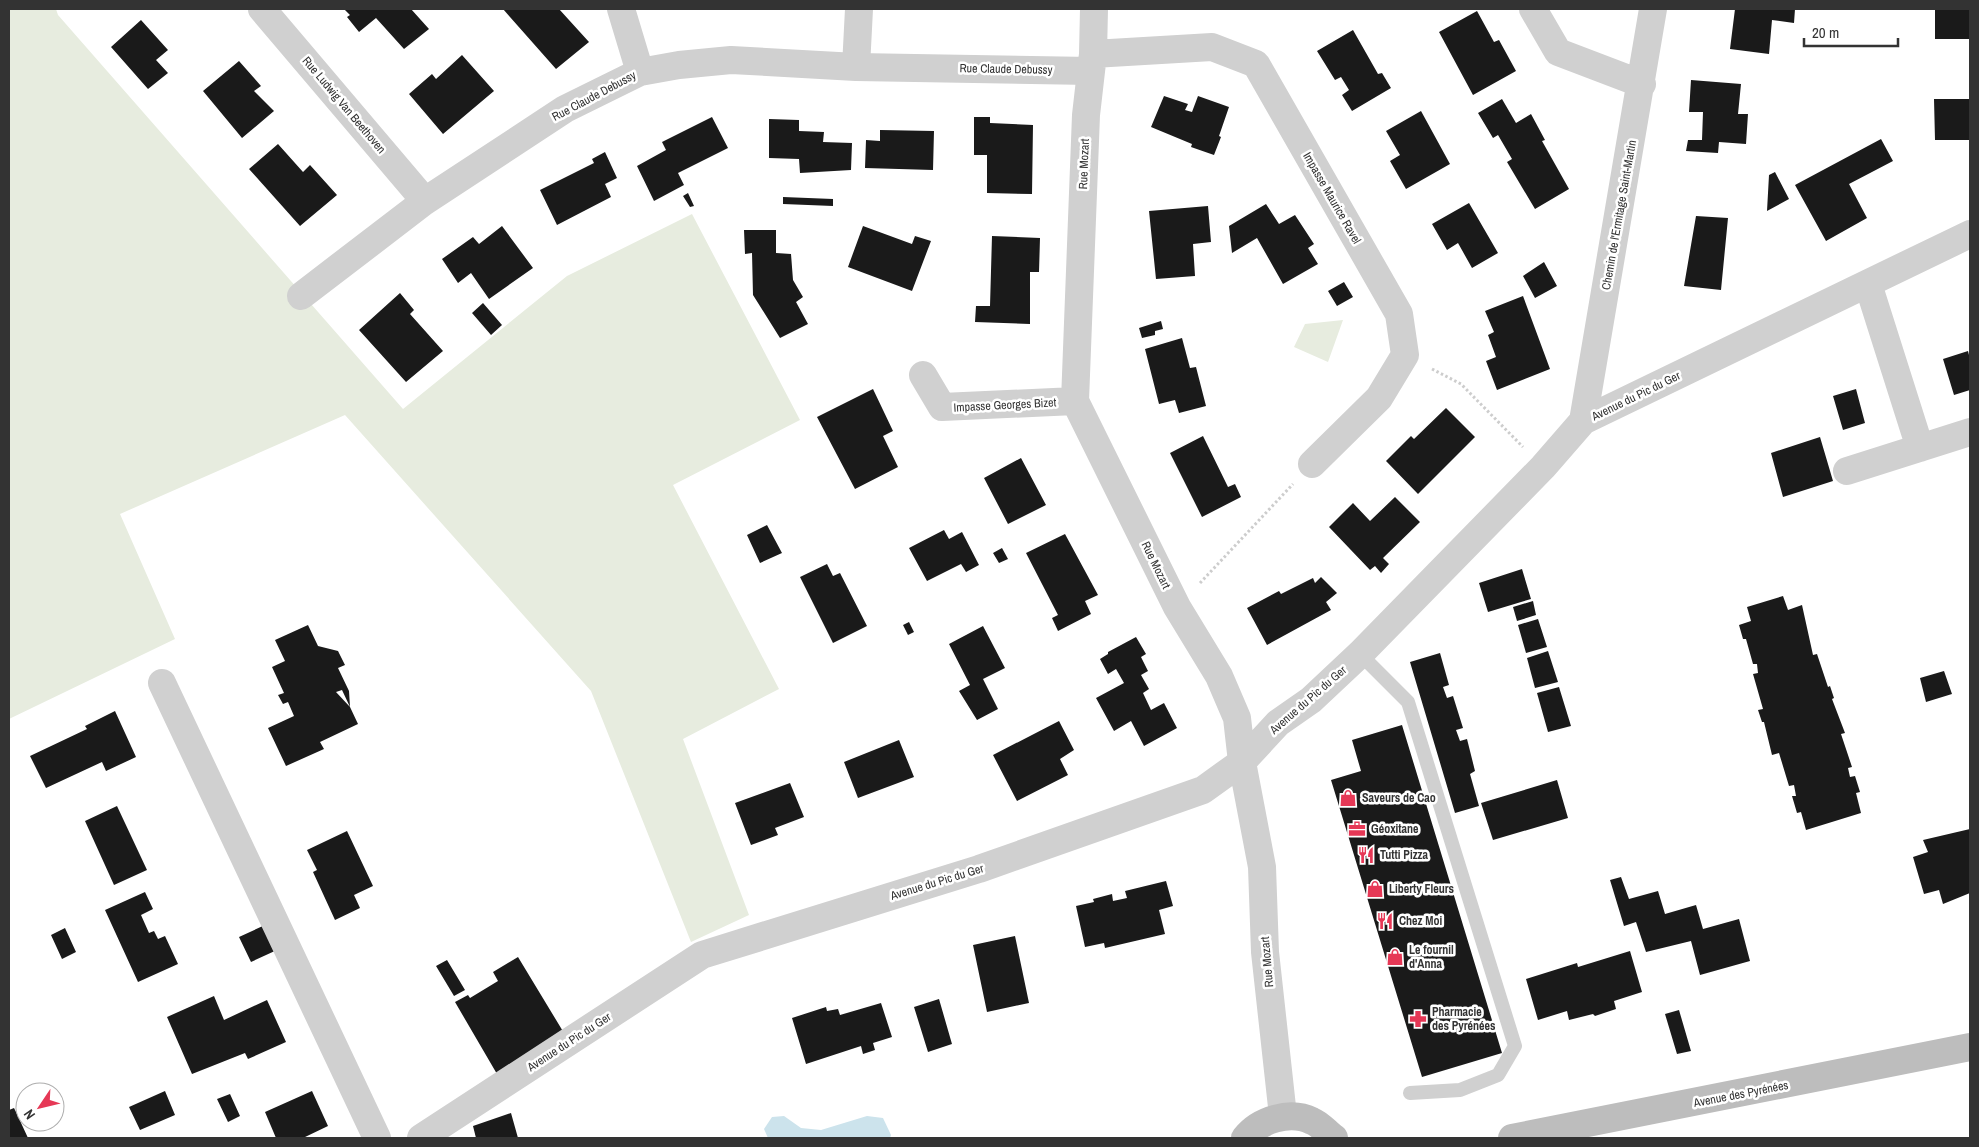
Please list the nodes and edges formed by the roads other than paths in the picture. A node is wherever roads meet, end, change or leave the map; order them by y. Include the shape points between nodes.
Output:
1 (262, 9) edge
2 (621, 9) edge
3 (859, 9) edge
4 (1094, 9) edge
5 (1533, 9) edge
6 (1653, 9) edge
7 (1092, 62) junction
8 (856, 67) junction
9 (640, 72) junction
10 (1642, 84) junction
11 (425, 200) junction
12 (1970, 234) edge
13 (1868, 284) junction
14 (302, 296) dead end
15 (923, 375) dead end
16 (1075, 401) junction
17 (1583, 421) junction
18 (1970, 432) edge
19 (1920, 448) junction
20 (1312, 464) road end
21 (1847, 471) dead end
22 (1360, 654) junction
23 (162, 682) dead end
24 (1242, 762) junction
25 (1970, 1047) edge
26 (1410, 1093) dead end
27 (1284, 1116) junction
28 (377, 1138) edge
29 (421, 1138) edge
30 (1245, 1138) edge
31 (1334, 1138) edge
32 (1512, 1138) edge

1 - 11 street, Rue Ludwig Van Beethoven
2 - 9 street
3 - 8 street
4 - 7 street, Rue Mozart
5 - 10 street via 1558,52
6 - 10 street, Chemin de l'Ermitage Saint-Martin
7 - 8 street, Rue Claude Debussy
7 - 16 street, Rue Mozart via 1086,115
7 - 20 street, Impasse Maurice Ravel via 1212,47 1256,64 1399,314 1405,355 1379,398
8 - 9 street, Rue Claude Debussy via 732,60
9 - 11 street, Rue Claude Debussy via 565,110
10 - 17 street, Chemin de l'Ermitage Saint-Martin
11 - 14 street, Rue Claude Debussy
12 - 13 street, Avenue du Pic du Ger
13 - 17 street, Avenue du Pic du Ger
13 - 19 street
15 - 16 street, Impasse Georges Bizet via 942,408
16 - 24 street, Rue Mozart via 1177,607 1219,676 1237,718
17 - 22 street, Avenue du Pic du Ger via 1543,467
18 - 19 street
19 - 21 street
22 - 24 street, Avenue du Pic du Ger via 1311,700 1278,723
22 - 26 lane via 1408,702 1515,1046 1498,1075 1460,1090
23 - 28 street
24 - 27 street, Rue Mozart via 1262,867 1266,960
24 - 29 street, Avenue du Pic du Ger via 1203,790 980,869 702,955
25 - 32 main road, Avenue des Pyrénées
27 - 30 main road via 1254,1127
27 - 31 main road via 1312,1121

